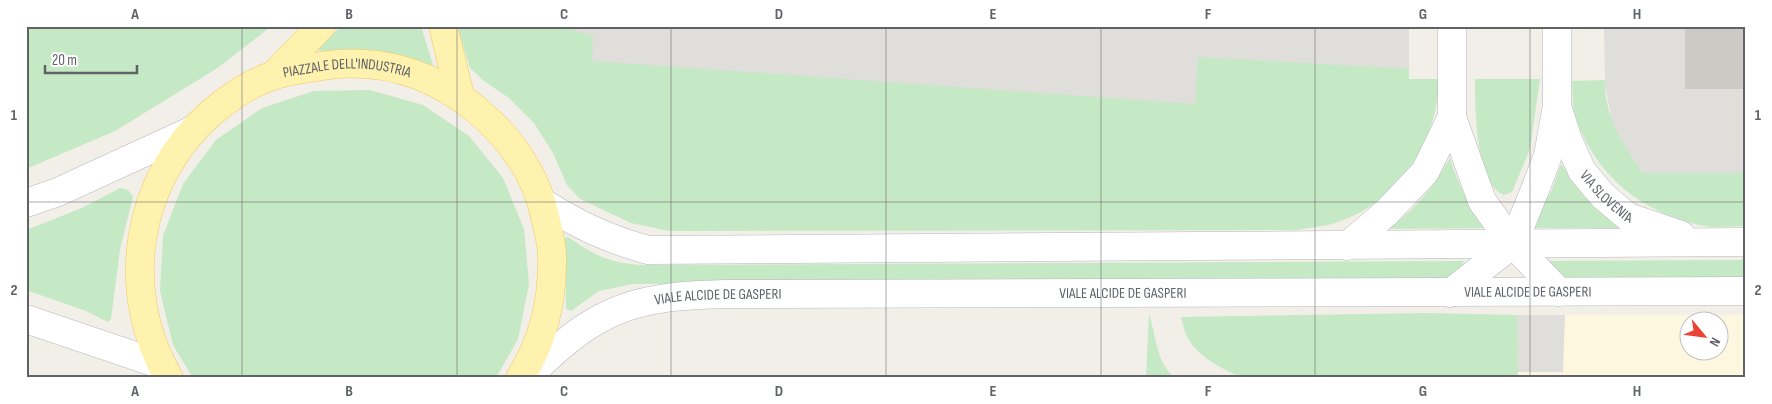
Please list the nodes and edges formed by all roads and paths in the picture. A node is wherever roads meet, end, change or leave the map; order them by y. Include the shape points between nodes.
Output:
1 (320, 26) edge
2 (443, 26) edge
3 (1452, 26) edge
4 (1557, 26) edge
5 (274, 75) junction
6 (460, 96) junction
7 (1557, 106) junction
8 (1452, 117) junction
9 (193, 130) junction
10 (542, 202) junction
11 (26, 203) edge
12 (1701, 241) junction
13 (1746, 242) edge
14 (1512, 244) junction
15 (1347, 246) junction
16 (1746, 291) edge
17 (1559, 292) junction
18 (1450, 294) junction
19 (26, 319) edge
20 (158, 374) edge
21 (520, 378) edge
22 (527, 378) edge

1 - 5 main road
2 - 6 main road
3 - 8 street
4 - 7 street, VIA SLOVENIA
5 - 6 main road, PIAZZALE DELL'INDUSTRIA via 338,62 381,64 422,76
5 - 9 main road, PIAZZALE DELL'INDUSTRIA via 230,97
6 - 10 main road, PIAZZALE DELL'INDUSTRIA via 501,132 523,161
7 - 12 street, VIA SLOVENIA via 1582,171 1603,196 1628,217
7 - 14 street, VIA SLOVENIA via 1548,155
8 - 14 street via 1482,201
8 - 15 street via 1425,172 1386,213
9 - 11 street via 67,188
9 - 20 main road, PIAZZALE DELL'INDUSTRIA via 161,175 147,212 140,251 140,290
10 - 15 street via 586,229 648,250
10 - 21 main road, PIAZZALE DELL'INDUSTRIA via 552,254 549,307 533,358
12 - 13 street
12 - 14 street
14 - 15 street
14 - 17 street
14 - 18 street, VIA SLOVENIA
16 - 17 street, VIALE ALCIDE DE GASPERI
17 - 18 street, VIALE ALCIDE DE GASPERI
18 - 22 street, VIALE ALCIDE DE GASPERI via 744,294 660,298 632,305 589,323 557,347
19 - 20 street

